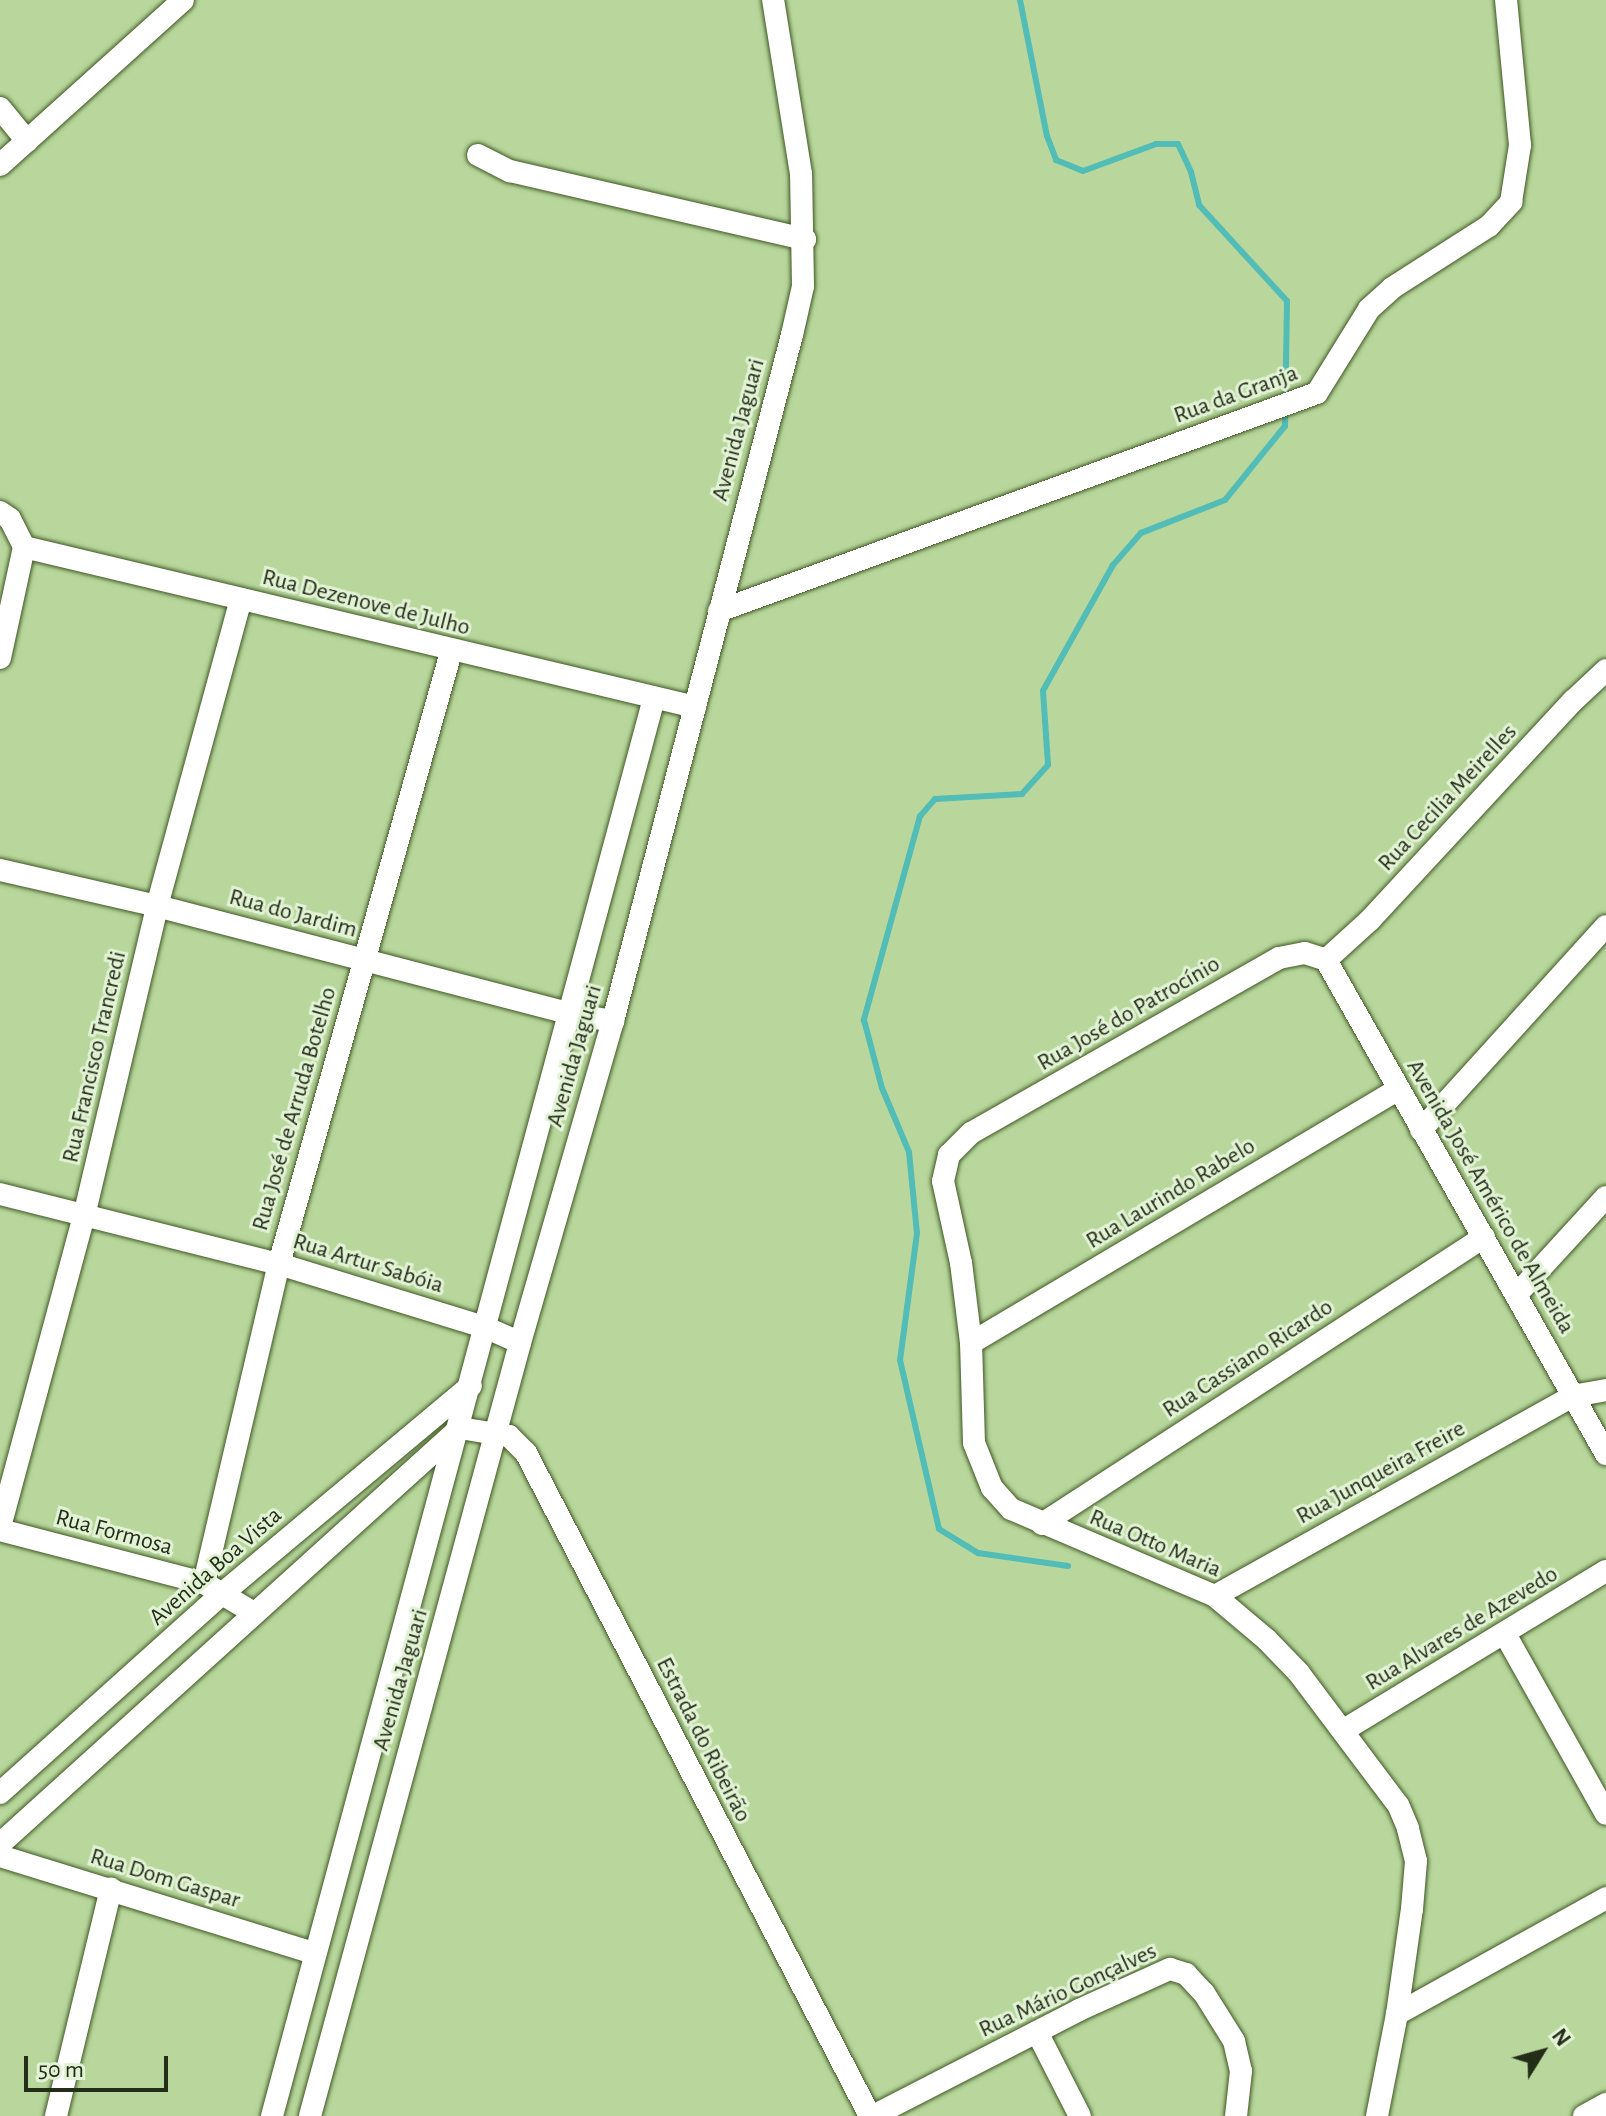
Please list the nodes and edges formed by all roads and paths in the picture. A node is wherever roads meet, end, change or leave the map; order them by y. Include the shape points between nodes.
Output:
1 (183, 0) edge
2 (773, 0) edge
3 (1506, 0) edge
4 (0, 108) edge
5 (27, 141) junction
6 (478, 155) dead end
7 (0, 165) edge
8 (805, 239) junction
9 (0, 512) edge
10 (24, 547) junction
11 (241, 599) junction
12 (719, 611) junction
13 (451, 652) junction
14 (0, 658) edge
15 (1606, 670) edge
16 (654, 698) junction
17 (695, 707) junction
18 (0, 870) edge
19 (157, 906) junction
20 (1606, 926) edge
21 (364, 960) junction
22 (1328, 962) junction
23 (572, 1014) junction
24 (613, 1021) junction
25 (1397, 1090) junction
26 (1421, 1130) junction
27 (957, 1145) joint
28 (0, 1194) edge
29 (1606, 1197) edge
30 (84, 1216) junction
31 (1484, 1237) junction
32 (279, 1264) junction
33 (1518, 1293) junction
34 (487, 1328) junction
35 (520, 1343) junction
36 (971, 1343) junction
37 (471, 1386) junction
38 (1606, 1390) edge
39 (1573, 1396) junction
40 (460, 1428) junction
41 (496, 1433) junction
42 (1606, 1454) edge
43 (1042, 1524) junction
44 (0, 1528) edge
45 (1606, 1571) edge
46 (213, 1588) junction
47 (1215, 1596) junction
48 (254, 1613) junction
49 (1505, 1634) junction
50 (1344, 1730) junction
51 (0, 1793) edge
52 (1606, 1814) edge
53 (0, 1844) edge
54 (0, 1856) edge
55 (111, 1889) junction
56 (1606, 1898) edge
57 (314, 1953) junction
58 (1397, 2014) junction
59 (1037, 2032) junction
60 (1606, 2104) edge
61 (56, 2116) edge
62 (272, 2116) edge
63 (310, 2116) edge
64 (872, 2116) edge
65 (1080, 2116) edge
66 (1236, 2116) edge
67 (1377, 2116) edge
68 (1584, 2116) edge

1 - 5 street
2 - 8 street, Avenida Jaguari via 801,174
3 - 12 street, Rua da Granja via 1520,145 1511,202 1489,226 1392,288 1369,309 1317,393
4 - 5 street
5 - 7 street
6 - 8 street via 510,171
8 - 12 street, Avenida Jaguari via 803,286 792,335
9 - 10 street via 10,519
10 - 11 street, Rua Dezenove de Julho
10 - 14 street
11 - 13 street, Rua Dezenove de Julho
11 - 19 street, Rua Francisco Trancredi
12 - 17 street, Avenida Jaguari
13 - 16 street, Rua Dezenove de Julho
13 - 21 street, Rua José de Arruda Botelho
15 - 22 street, Rua Cecilia Meirelles
16 - 17 street, Rua Dezenove de Julho
16 - 23 street, Avenida Jaguari
17 - 24 street, Avenida Jaguari
18 - 19 street, Rua do Jardim
19 - 21 street, Rua do Jardim
19 - 30 street, Rua Francisco Trancredi
20 - 26 street
21 - 23 street, Rua do Jardim
21 - 32 street, Rua José de Arruda Botelho
22 - 25 street, Avenida José Américo de Almeida
22 - 27 street, Rua José do Patrocínio via 1305,953 1279,958
23 - 24 street, Rua do Jardim
23 - 34 street, Avenida Jaguari
24 - 35 street, Avenida Jaguari
25 - 26 street, Avenida José Américo de Almeida
25 - 36 street, Rua Laurindo Rabelo
26 - 31 street, Avenida José Américo de Almeida
27 - 36 street, Rua Otto Maria via 944,1167 943,1181
28 - 30 street, Rua Artur Sabóia
29 - 33 street
30 - 32 street, Rua Artur Sabóia
30 - 44 street, Rua Francisco Trancredi
31 - 33 street, Avenida José Américo de Almeida
31 - 43 street, Rua Cassiano Ricardo
32 - 34 street, Rua Artur Sabóia
32 - 46 street, Rua José de Arruda Botelho
33 - 39 street, Avenida José Américo de Almeida
34 - 35 street, Rua Artur Sabóia
34 - 37 street, Avenida Jaguari
35 - 41 street, Avenida Jaguari
36 - 43 street, Rua Otto Maria via 974,1443 982,1470 1011,1509
37 - 40 street, Avenida Jaguari
37 - 46 street, Avenida Boa Vista
38 - 39 street, Rua Junqueira Freire
39 - 42 street, Avenida José Américo de Almeida
39 - 47 street, Rua Junqueira Freire
40 - 41 street, Estrada do Ribeirão
40 - 48 street
40 - 57 street, Avenida Jaguari
41 - 63 street, Avenida Jaguari
41 - 64 street, Estrada do Ribeirão via 509,1436 526,1453
43 - 47 street, Rua Otto Maria
44 - 46 street, Rua Formosa
45 - 49 street, Rua Alvares de Azevedo
46 - 48 street, Rua Formosa
46 - 51 street, Avenida Boa Vista
47 - 50 street, Rua Otto Maria via 1288,1662
48 - 53 street
49 - 50 street, Rua Alvares de Azevedo
49 - 52 street
50 - 58 street, Rua Otto Maria via 1398,1805 1416,1861
54 - 55 street, Rua Dom Gaspar
55 - 57 street, Rua Dom Gaspar
55 - 61 street
56 - 58 street
57 - 62 street, Avenida Jaguari
58 - 67 street, Rua Otto Maria
59 - 64 street, Rua Mário Gonçalves
59 - 65 street
59 - 66 street, Rua Mário Gonçalves via 1170,1969 1178,1970 1204,1993 1234,2041 1241,2071
60 - 68 street

